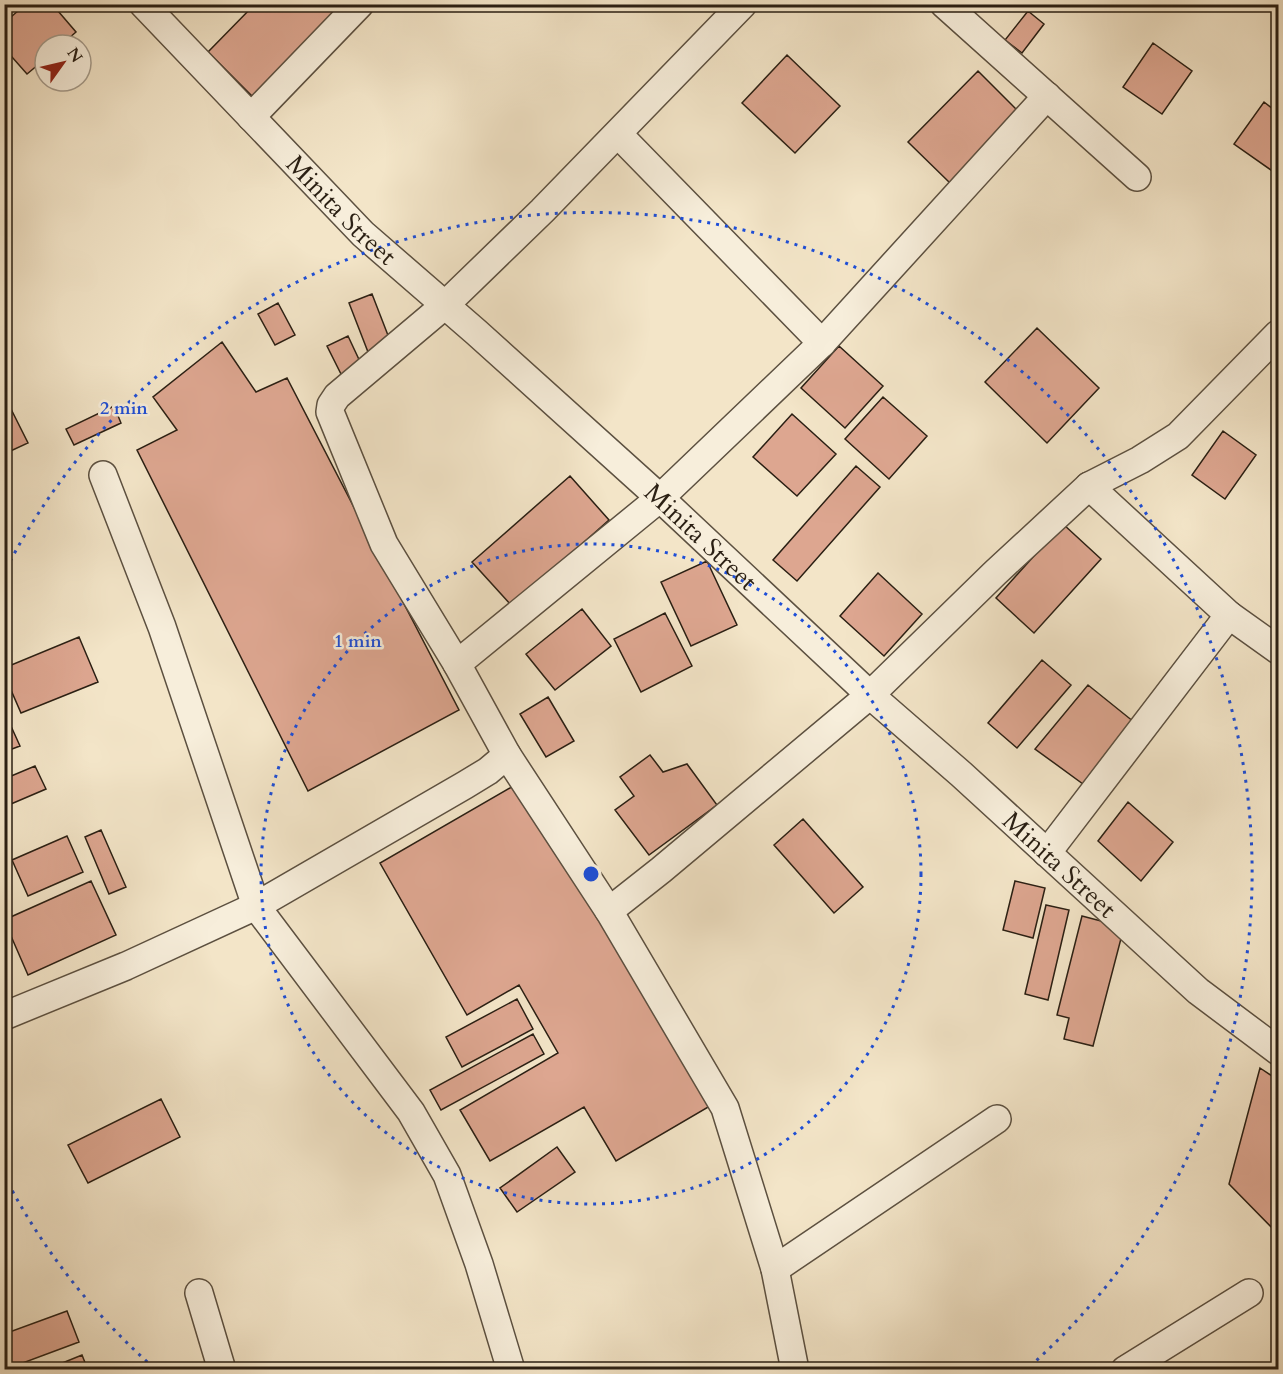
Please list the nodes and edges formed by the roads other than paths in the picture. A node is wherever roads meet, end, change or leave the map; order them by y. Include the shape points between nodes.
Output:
1 (143, 4) edge
2 (360, 4) edge
3 (742, 4) edge
4 (944, 4) edge
5 (1047, 96) junction
6 (251, 117) junction
7 (618, 134) junction
8 (1137, 177) dead end
9 (445, 305) junction
10 (1278, 334) edge
11 (822, 343) junction
12 (103, 475) dead end
13 (1089, 486) junction
14 (660, 498) junction
15 (1229, 615) junction
16 (1278, 650) edge
17 (457, 664) junction
18 (870, 696) junction
19 (507, 755) junction
20 (1047, 853) junction
21 (256, 906) junction
22 (609, 910) junction
23 (4, 1016) edge
24 (1277, 1046) edge
25 (998, 1119) dead end
26 (775, 1269) junction
27 (199, 1293) dead end
28 (1249, 1293) dead end
29 (222, 1370) edge
30 (511, 1370) edge
31 (795, 1370) edge
32 (1125, 1370) edge

1 - 6 street, Minita Street
2 - 6 street
3 - 7 street
4 - 5 street
5 - 8 street
5 - 11 street
6 - 9 street, Minita Street via 363,234
7 - 9 street
7 - 11 street
9 - 14 street, Minita Street
9 - 17 street via 337,396 330,412 384,544
10 - 13 street via 1178,436
11 - 14 street
12 - 21 street via 162,627
13 - 15 street
13 - 18 street
14 - 17 street
14 - 18 street, Minita Street
15 - 16 street
15 - 20 street
17 - 19 street
18 - 20 street, Minita Street
18 - 22 street
19 - 21 street via 465,785
19 - 22 street
20 - 24 street, Minita Street via 1198,991
21 - 23 street
21 - 30 street via 411,1112 447,1175
22 - 26 street via 725,1108
25 - 26 street
26 - 31 street
27 - 29 street
28 - 32 street

